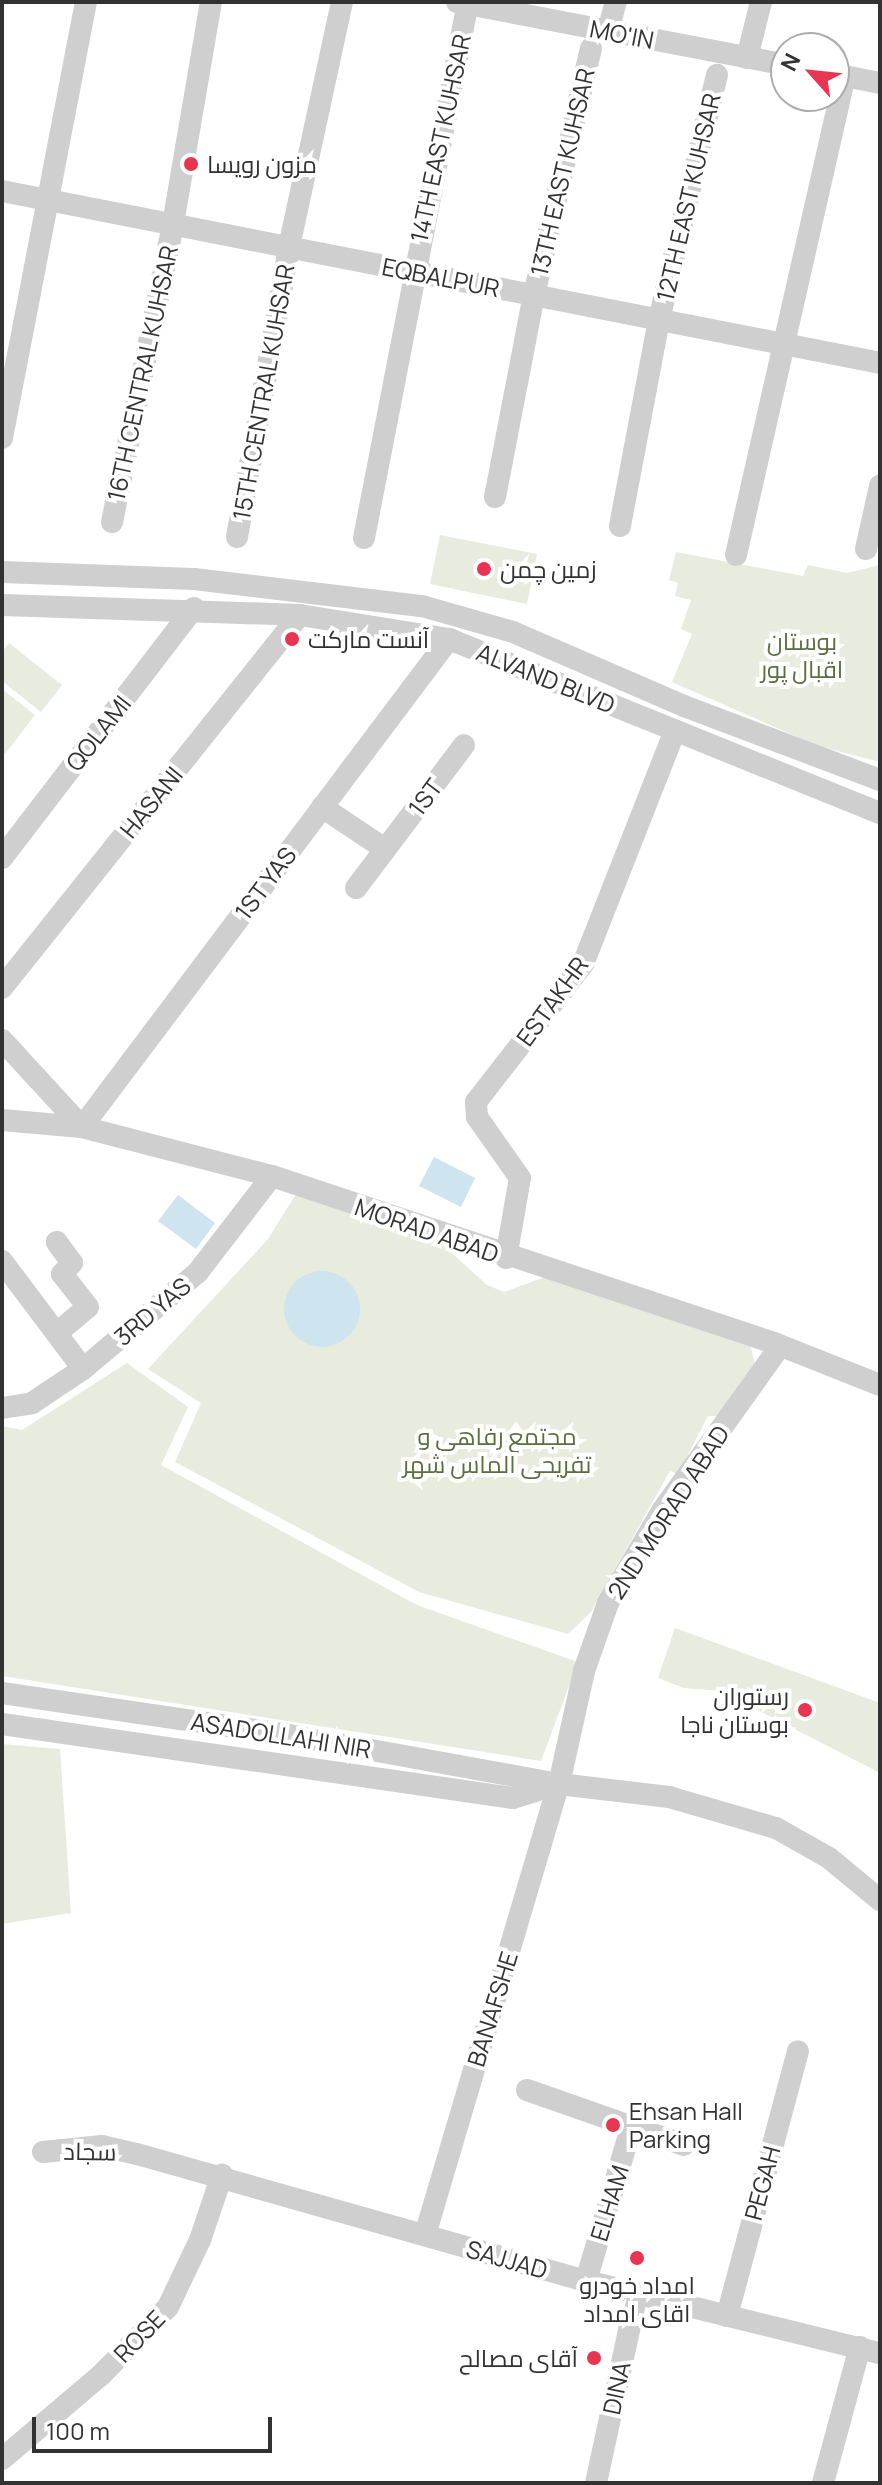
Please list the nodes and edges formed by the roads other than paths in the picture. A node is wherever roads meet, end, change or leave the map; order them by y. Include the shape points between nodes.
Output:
1 (86, 2) edge
2 (211, 2) edge
3 (342, 2) edge
4 (616, 2) edge
5 (761, 2) edge
6 (464, 3) edge
7 (608, 31) junction
8 (591, 49) dead end
9 (747, 58) junction
10 (770, 62) edge
11 (717, 75) dead end
12 (850, 77) edge
13 (880, 83) edge
14 (832, 112) edge
15 (2, 191) edge
16 (44, 199) junction
17 (173, 224) junction
18 (289, 247) junction
19 (413, 271) junction
20 (534, 295) junction
21 (659, 320) junction
22 (783, 344) junction
23 (880, 363) edge
24 (2, 438) edge
25 (880, 486) edge
26 (495, 497) dead end
27 (112, 522) dead end
28 (620, 526) dead end
29 (237, 537) dead end
30 (364, 538) dead end
31 (866, 549) dead end
32 (736, 555) dead end
33 (2, 572) edge
34 (194, 579) junction
35 (2, 605) edge
36 (194, 608) junction
37 (300, 615) junction
38 (513, 632) junction
39 (449, 639) junction
40 (502, 658) junction
41 (675, 731) junction
42 (464, 745) dead end
43 (880, 780) edge
44 (322, 807) junction
45 (880, 813) edge
46 (385, 849) junction
47 (2, 858) edge
48 (356, 888) dead end
49 (2, 988) edge
50 (2, 1040) edge
51 (2, 1120) edge
52 (82, 1127) junction
53 (272, 1176) junction
54 (57, 1242) dead end
55 (506, 1258) junction
56 (2, 1261) edge
57 (57, 1333) junction
58 (780, 1346) junction
59 (83, 1369) junction
60 (880, 1385) edge
61 (2, 1408) edge
62 (2, 1693) edge
63 (2, 1724) edge
64 (559, 1784) junction
65 (880, 1900) edge
66 (798, 2051) dead end
67 (527, 2090) dead end
68 (632, 2125) junction
69 (684, 2145) dead end
70 (43, 2152) dead end
71 (222, 2175) junction
72 (425, 2235) junction
73 (586, 2281) junction
74 (637, 2293) junction
75 (727, 2316) junction
76 (870, 2350) edge
77 (2, 2459) edge
78 (596, 2483) edge
79 (823, 2483) edge

1 - 16 street
2 - 17 street, 16TH CENTRAL KUHSAR
3 - 18 street, 15TH CENTRAL KUHSAR
4 - 7 street
5 - 9 street
6 - 7 street, MO'IN
6 - 19 street, 14TH EAST KUHSAR
7 - 9 street, MO'IN
8 - 20 street, 13TH EAST KUHSAR
9 - 10 street, MO'IN
11 - 21 street, 12TH EAST KUHSAR
12 - 13 street
14 - 22 street
15 - 16 street, EQBALPUR
16 - 17 street, EQBALPUR
16 - 24 street
17 - 18 street, EQBALPUR
17 - 27 street, 16TH CENTRAL KUHSAR
18 - 19 street, EQBALPUR
18 - 29 street, 15TH CENTRAL KUHSAR
19 - 20 street, EQBALPUR
19 - 30 street, 14TH EAST KUHSAR
20 - 21 street, EQBALPUR
20 - 26 street, 13TH EAST KUHSAR
21 - 22 street, EQBALPUR
21 - 28 street, 12TH EAST KUHSAR
22 - 23 street, EQBALPUR
22 - 32 street
25 - 31 street
33 - 34 street, ALVAND BLVD
34 - 36 street
34 - 38 street, ALVAND BLVD via 422,606
35 - 36 street, ALVAND BLVD
36 - 37 street, ALVAND BLVD
36 - 47 street, QOLAMI
37 - 39 street, ALVAND BLVD
37 - 49 street, HASANI
38 - 40 street
38 - 43 street, ALVAND BLVD via 684,706
39 - 40 street, ALVAND BLVD
39 - 44 street, 1ST YAS
40 - 41 street, ALVAND BLVD
41 - 45 street, ALVAND BLVD
41 - 55 street, ESTAKHR via 583,964 476,1102 477,1117 520,1178
42 - 46 street, 1ST
44 - 46 street
44 - 52 street, 1ST YAS
46 - 48 street, 1ST
50 - 52 street
51 - 52 street, MORAD ABAD
52 - 53 street, MORAD ABAD
53 - 55 street, MORAD ABAD
53 - 59 street, 3RD YAS via 198,1272
54 - 57 street via 72,1263 62,1274 88,1307
55 - 58 street, MORAD ABAD
56 - 57 street
57 - 59 street
58 - 60 street, MORAD ABAD
58 - 64 street, 2ND MORAD ABAD via 662,1511 608,1603 584,1671
59 - 61 street, 3RD YAS via 32,1403
62 - 64 street, ASADOLLAHI NIR via 289,1735
63 - 64 street, ASADOLLAHI NIR via 513,1798
64 - 65 street, ASADOLLAHI NIR via 669,1797 752,1820 829,1858
64 - 72 street, BANAFSHE
66 - 75 street, PEGAH
67 - 68 street
68 - 69 street
68 - 73 street, ELHAM
70 - 71 street, SAJJAD via 102,2146
71 - 72 street, SAJJAD
71 - 77 street, ROSE via 200,2240 168,2307 101,2375
72 - 73 street, SAJJAD
73 - 74 street, SAJJAD
74 - 75 street, SAJJAD
74 - 78 street, DINA
75 - 76 street, SAJJAD
76 - 79 street

